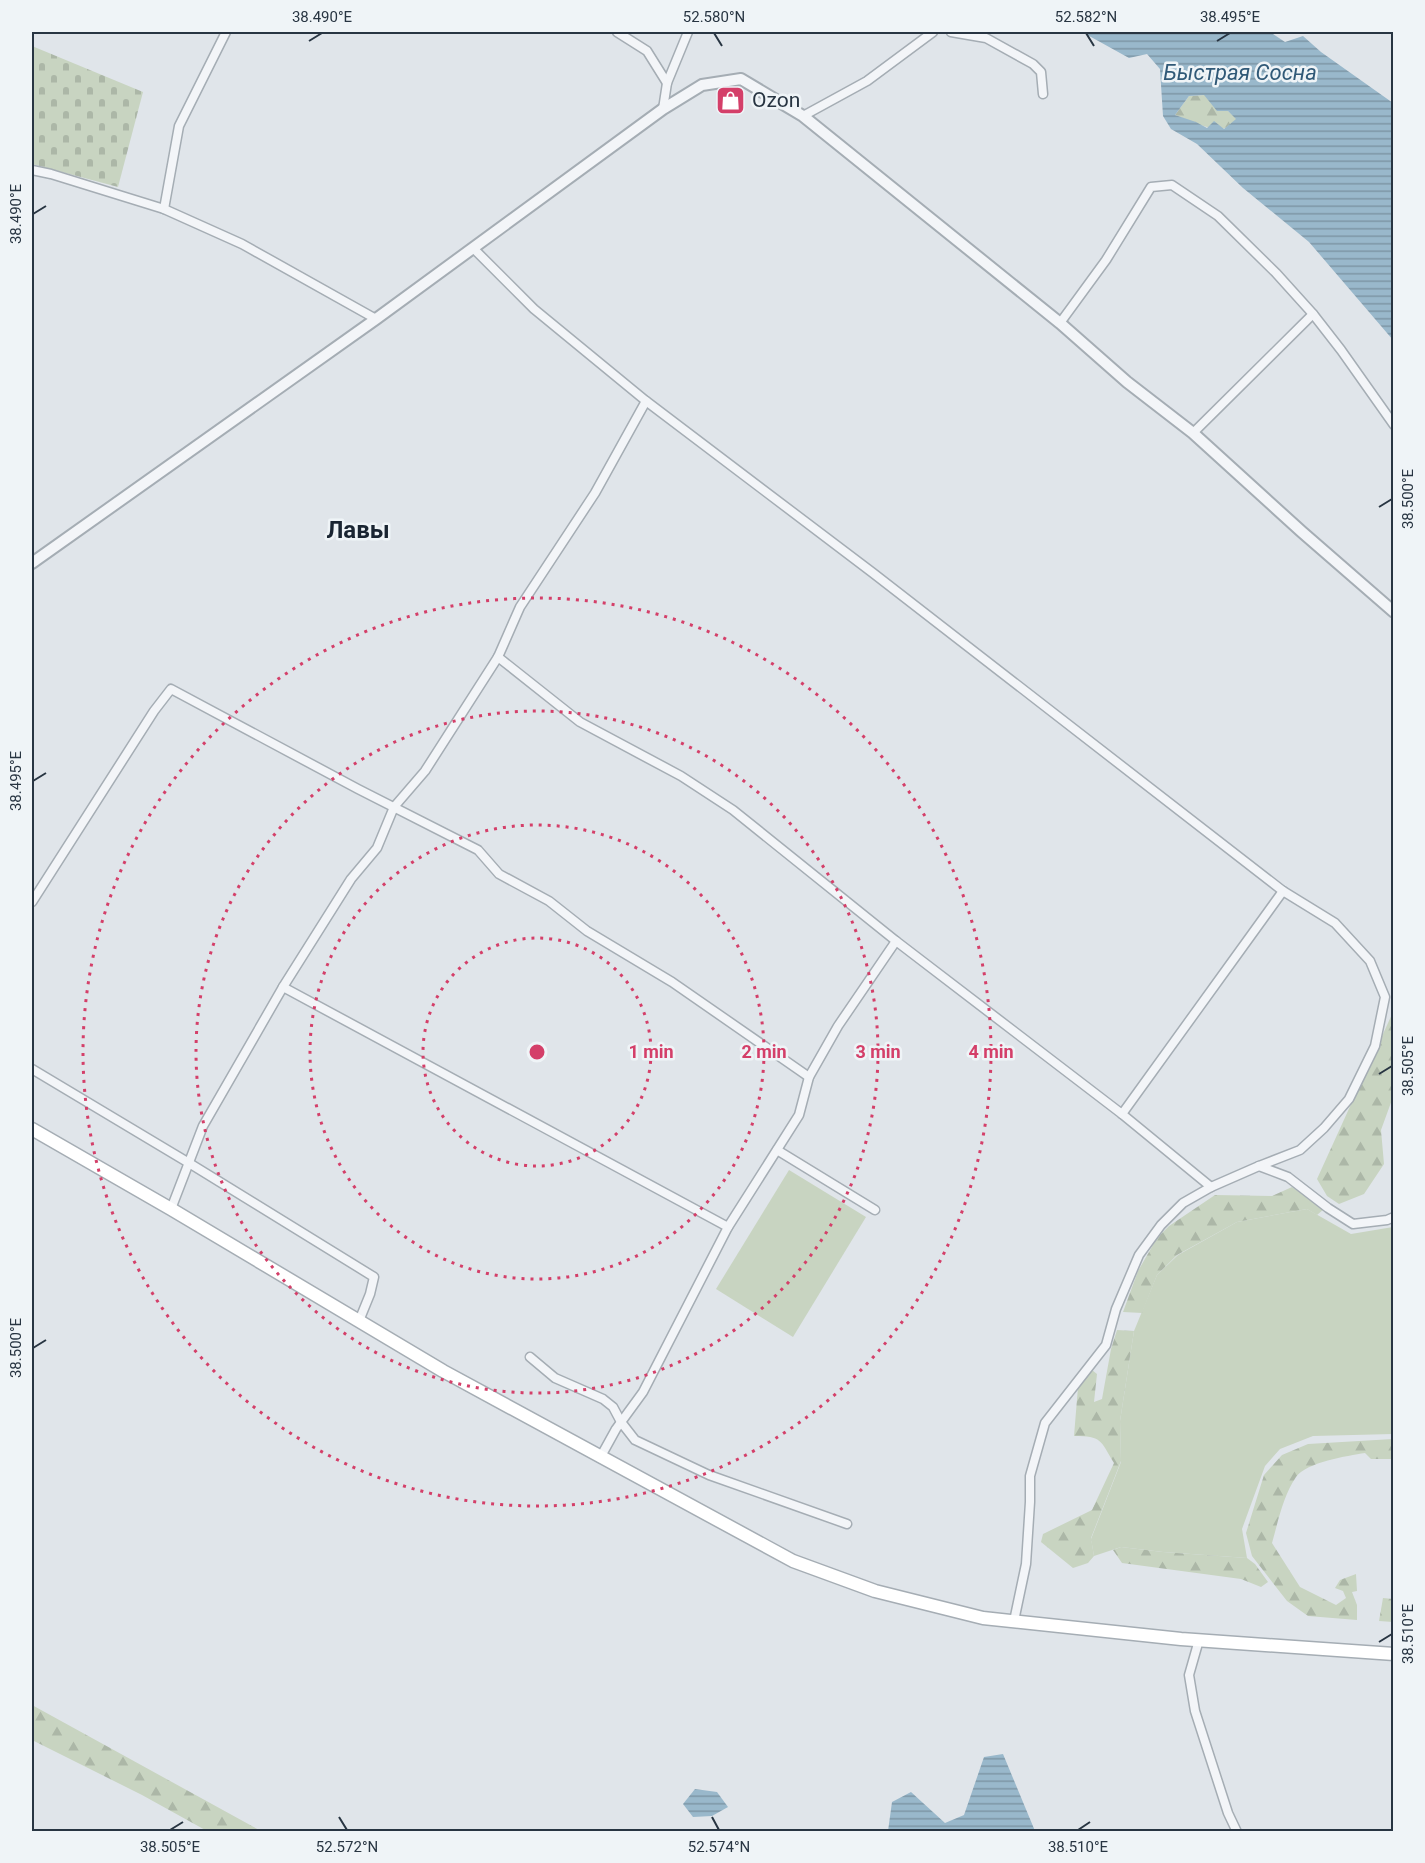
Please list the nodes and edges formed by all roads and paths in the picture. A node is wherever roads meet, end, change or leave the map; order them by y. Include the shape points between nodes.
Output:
1 (226, 32) edge
2 (617, 32) edge
3 (688, 32) edge
4 (933, 32) edge
5 (951, 32) edge
6 (667, 83) junction
7 (1043, 94) dead end
8 (663, 109) junction
9 (803, 116) junction
10 (32, 170) edge
11 (164, 209) junction
12 (474, 249) junction
13 (1313, 314) junction
14 (376, 319) junction
15 (1060, 323) junction
16 (646, 401) junction
17 (1394, 425) edge
18 (1193, 433) junction
19 (32, 563) edge
20 (1394, 612) edge
21 (498, 657) junction
22 (394, 807) junction
23 (1283, 891) junction
24 (32, 902) edge
25 (896, 941) junction
26 (283, 987) junction
27 (32, 1069) edge
28 (809, 1077) junction
29 (1122, 1114) junction
30 (32, 1129) edge
31 (777, 1149) junction
32 (189, 1163) junction
33 (1259, 1166) junction
34 (1211, 1187) junction
35 (171, 1209) junction
36 (875, 1210) dead end
37 (1394, 1217) edge
38 (728, 1227) junction
39 (359, 1321) junction
40 (530, 1357) dead end
41 (621, 1422) junction
42 (600, 1458) junction
43 (847, 1524) dead end
44 (1014, 1621) junction
45 (1199, 1640) junction
46 (1394, 1654) edge
47 (1237, 1832) edge

1 - 11 street via 179,126
2 - 6 street via 647,51
3 - 6 street
4 - 9 street via 867,81
5 - 7 street via 986,38 1033,64 1041,72
6 - 8 street
8 - 9 street via 702,85 741,79
8 - 12 street
9 - 15 street
10 - 11 street
11 - 14 street via 242,244
12 - 14 street
12 - 16 street via 534,309
13 - 15 street via 1218,216 1172,185 1150,187 1106,260
13 - 17 street
13 - 18 street
14 - 19 street
15 - 18 street
16 - 21 street via 595,493 520,608
16 - 23 street
18 - 20 street
21 - 22 street via 425,771
21 - 25 street via 580,722 681,776 734,810
22 - 24 street via 171,689
22 - 26 street via 377,848 351,879
22 - 28 street via 478,850 499,873 549,901 587,931 672,982
23 - 29 street
23 - 33 street via 1335,923 1370,961 1385,997 1375,1046 1349,1099 1299,1150
25 - 28 street via 838,1026
25 - 29 street
26 - 32 street via 203,1126
26 - 38 street
27 - 32 street
28 - 31 street via 799,1115
29 - 34 street
30 - 35 main road
31 - 36 street
31 - 38 street
32 - 35 street
32 - 39 street via 374,1277
33 - 34 street
33 - 37 street via 1288,1177 1353,1224
34 - 44 street via 1183,1203 1139,1255 1116,1309 1106,1345 1045,1424 1030,1476 1026,1564
35 - 39 main road
38 - 41 street via 643,1392
39 - 42 main road
40 - 41 street via 555,1378 603,1399
41 - 42 street
41 - 43 street via 635,1440 709,1475
42 - 44 main road via 793,1561 875,1591 982,1618
44 - 45 main road
45 - 46 main road
45 - 47 street via 1189,1675 1195,1711

